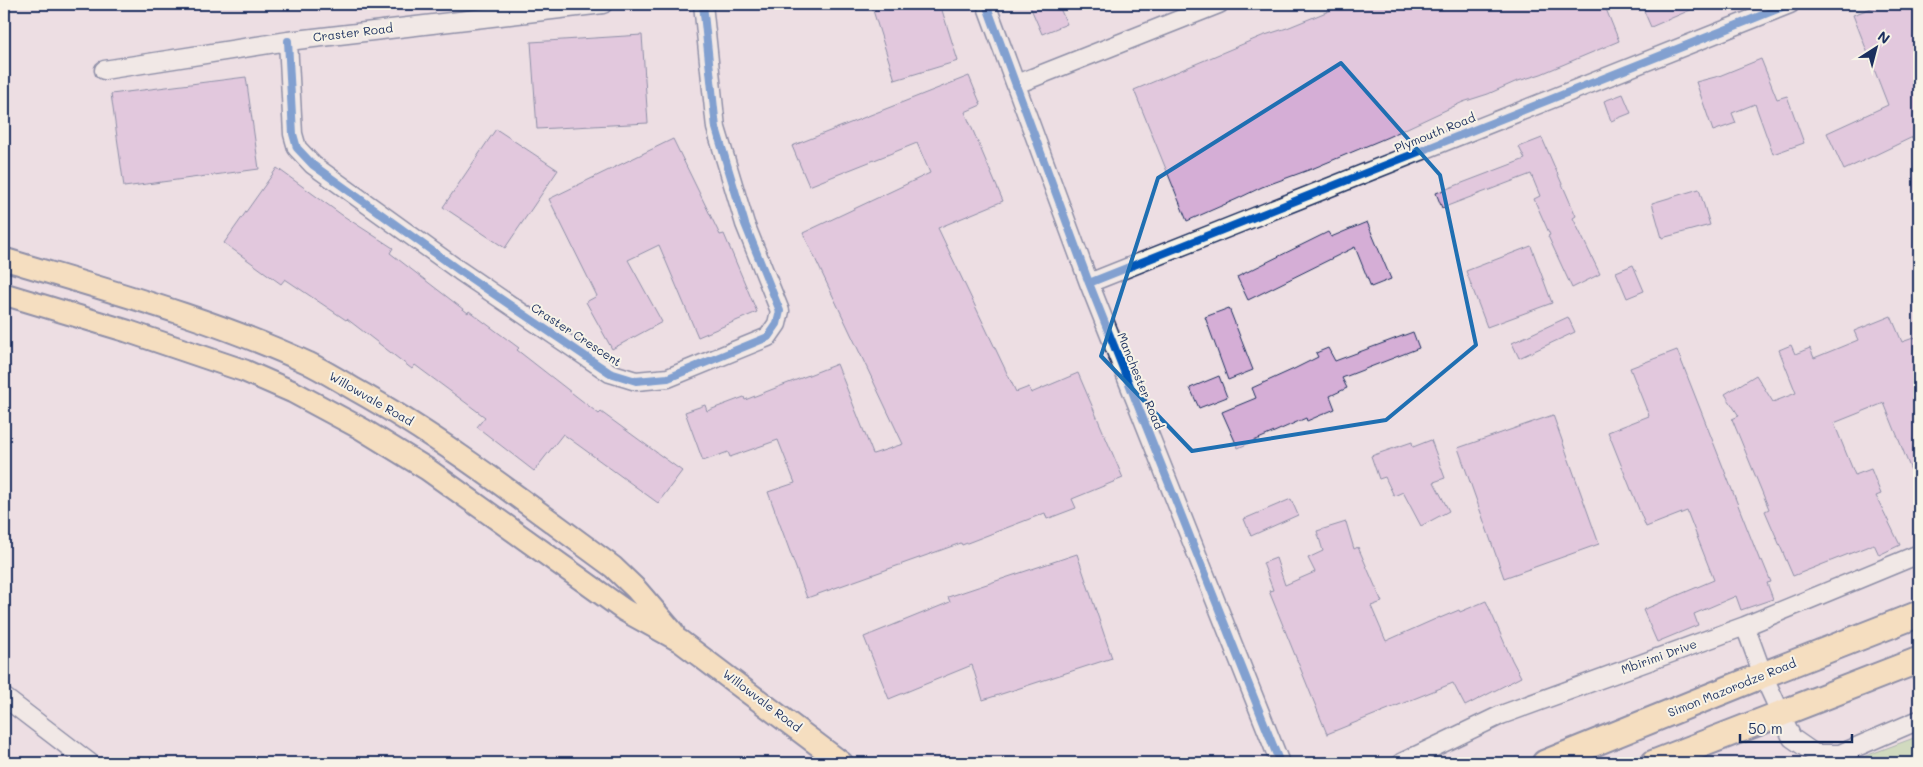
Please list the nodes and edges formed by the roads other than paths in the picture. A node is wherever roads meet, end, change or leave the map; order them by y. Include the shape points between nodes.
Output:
1 (603, 4) edge
2 (703, 4) edge
3 (986, 4) edge
4 (1219, 4) edge
5 (1790, 4) edge
6 (288, 41) junction
7 (104, 70) dead end
8 (1017, 84) junction
9 (4, 260) edge
10 (1089, 283) junction
11 (4, 294) edge
12 (1919, 554) edge
13 (1919, 614) edge
14 (1745, 626) junction
15 (680, 641) junction
16 (1919, 660) edge
17 (1763, 675) junction
18 (4, 697) edge
19 (1782, 714) junction
20 (1919, 720) edge
21 (90, 763) edge
22 (842, 763) edge
23 (1280, 763) edge
24 (1401, 763) edge
25 (1545, 763) edge
26 (1654, 763) edge

1 - 6 street, Craster Road
2 - 6 street, Craster Crescent via 716,128 745,224 780,311 778,324 768,337 668,378 636,381 610,373 313,166 297,148 293,134
3 - 8 street, Manchester Road
4 - 8 street
5 - 10 street, Plymouth Road
6 - 7 street, Craster Road
8 - 10 street, Manchester Road
9 - 15 main road, Willowvale Road via 196,318 257,341 310,364 382,404 445,444 613,567
10 - 23 street, Manchester Road
11 - 15 main road, Willowvale Road via 194,352 293,392 427,469 598,593
12 - 14 street, Mbirimi Drive
13 - 17 highway, Simon Mazorodze Road
14 - 17 street
14 - 24 street, Mbirimi Drive via 1501,715
15 - 22 main road, Willowvale Road
16 - 19 highway
17 - 19 street
17 - 25 highway, Simon Mazorodze Road
18 - 21 street
19 - 20 street via 1792,738 1815,754 1840,754
19 - 26 highway

